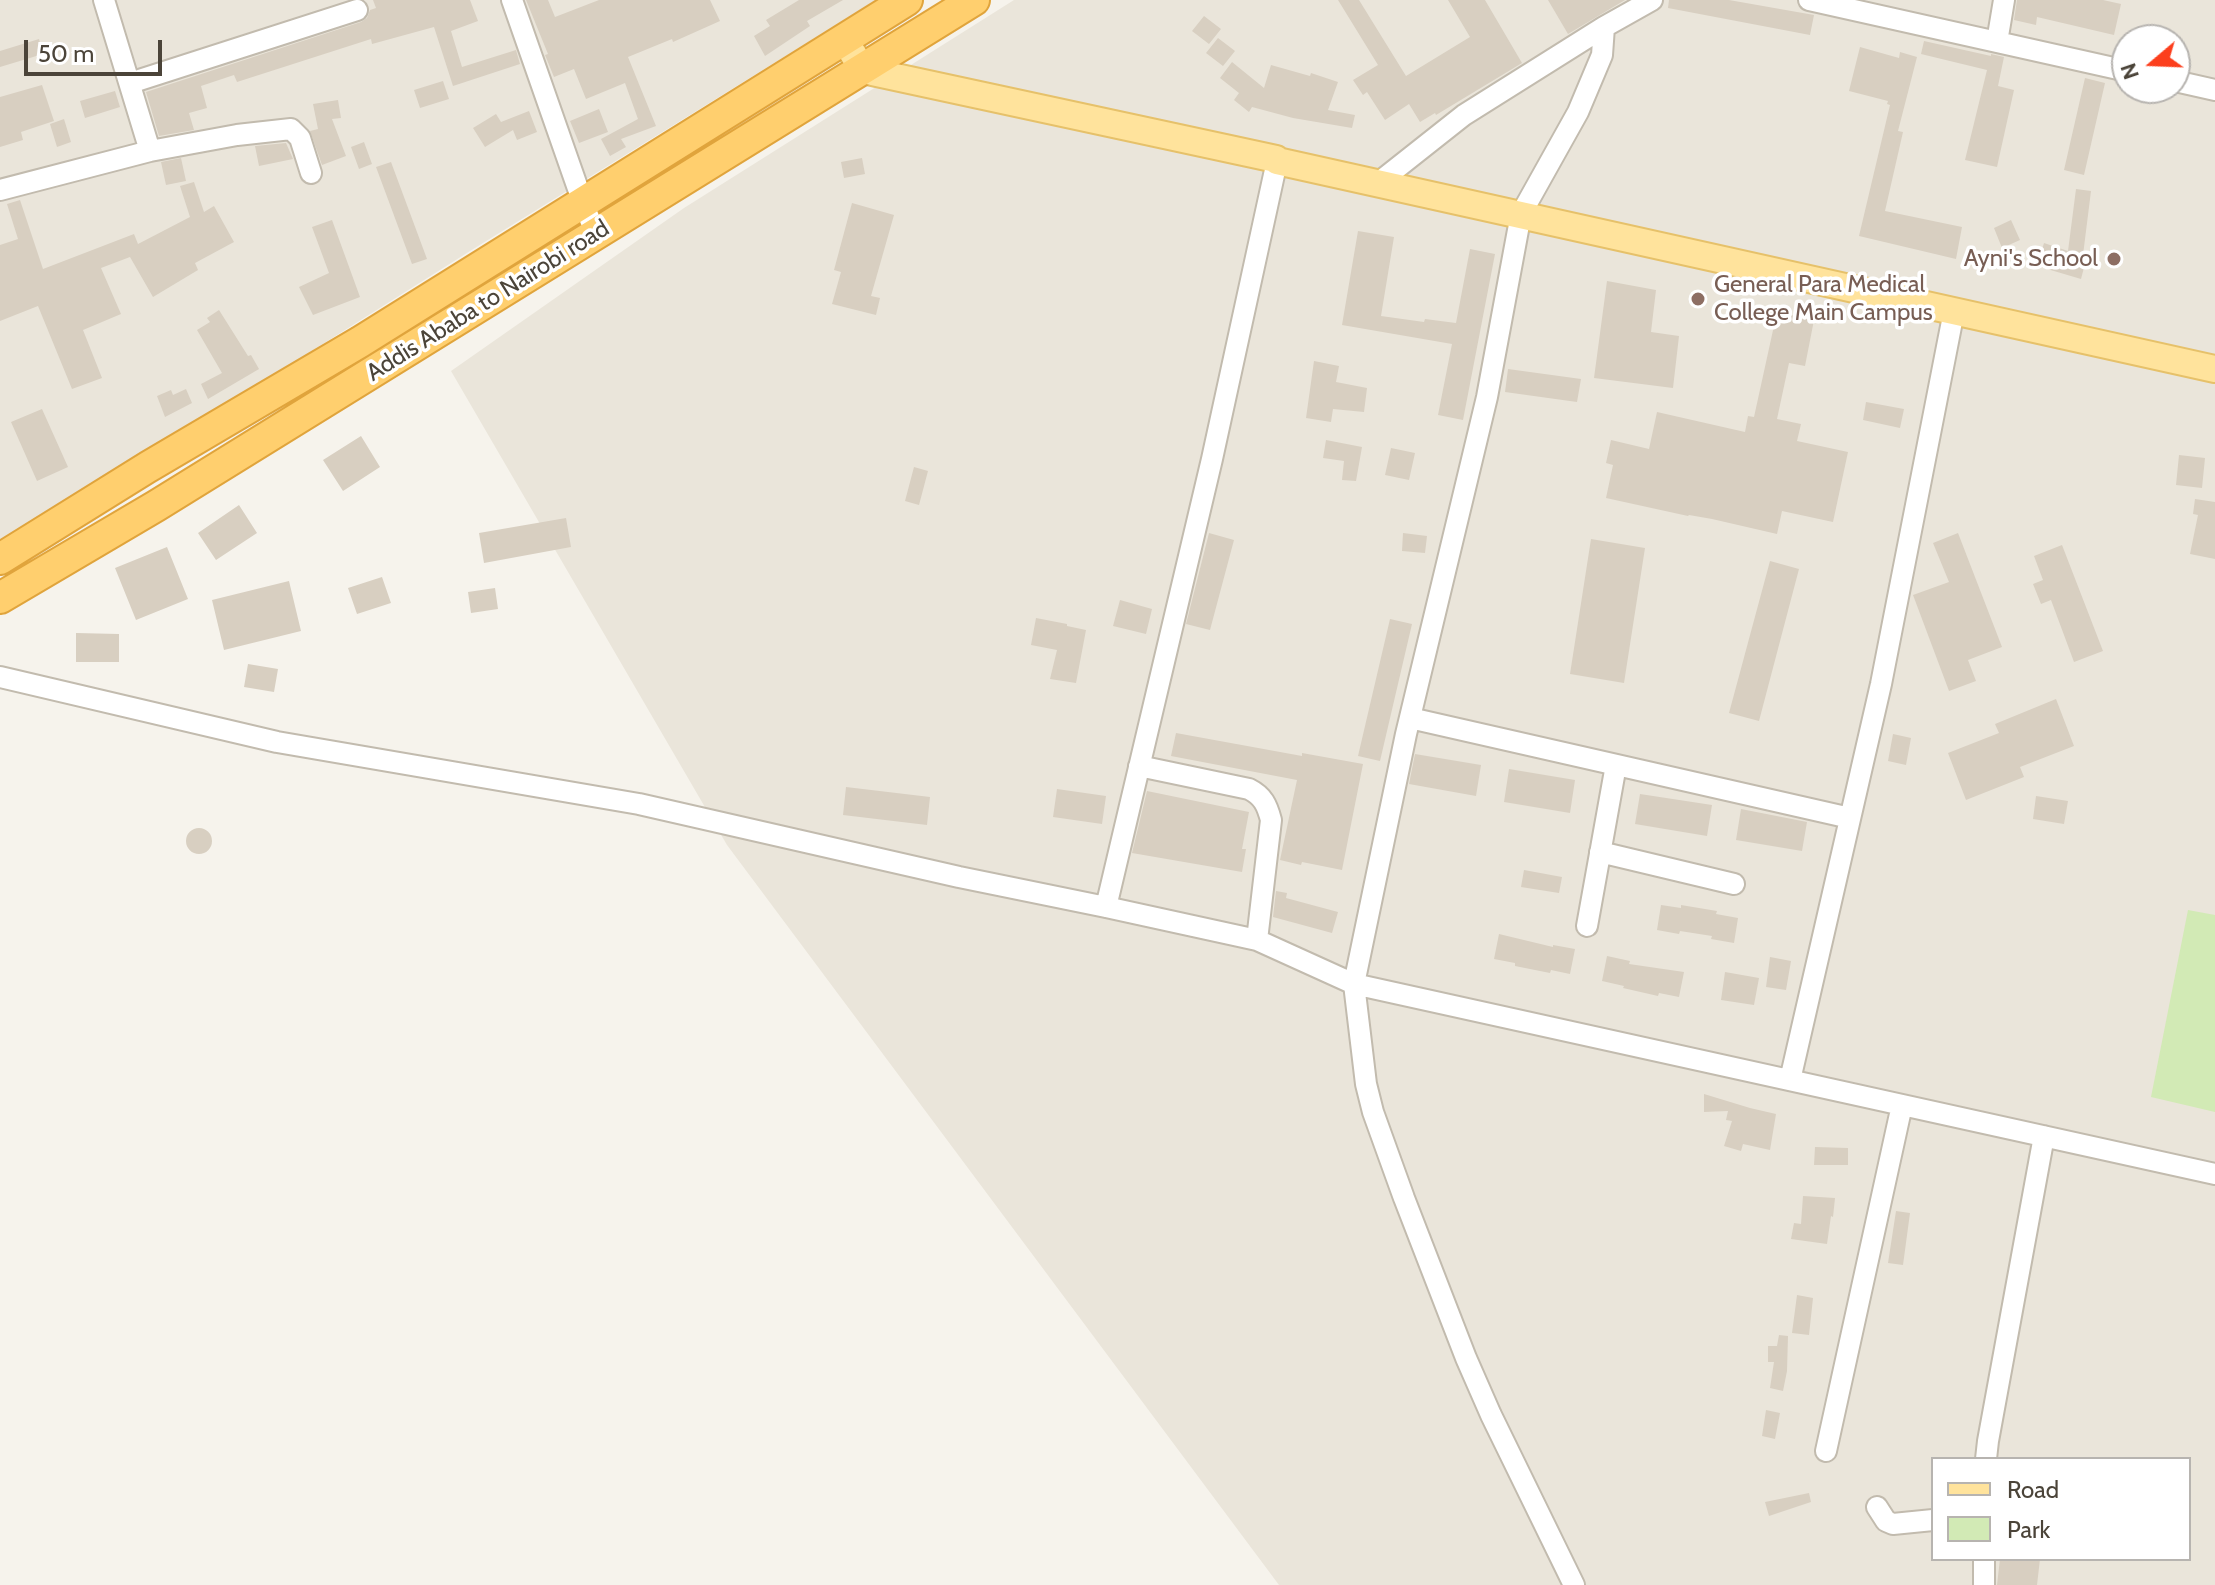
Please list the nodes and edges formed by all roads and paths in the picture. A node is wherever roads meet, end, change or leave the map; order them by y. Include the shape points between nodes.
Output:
1 (104, 0) edge
2 (512, 0) edge
3 (907, 0) edge
4 (974, 0) edge
5 (1652, 0) edge
6 (1809, 0) edge
7 (2004, 0) edge
8 (357, 10) dead end
9 (1604, 27) junction
10 (844, 39) junction
11 (1997, 42) junction
12 (2111, 67) edge
13 (863, 70) junction
14 (130, 83) junction
15 (2191, 85) edge
16 (2215, 90) edge
17 (150, 151) junction
18 (1277, 161) junction
19 (311, 173) dead end
20 (1378, 183) junction
21 (0, 190) edge
22 (583, 203) junction
23 (1521, 214) junction
24 (596, 234) junction
25 (1954, 311) junction
26 (2215, 369) edge
27 (0, 559) edge
28 (0, 598) edge
29 (0, 677) edge
30 (1410, 718) junction
31 (1616, 765) junction
32 (1139, 766) junction
33 (1850, 818) junction
34 (1600, 852) junction
35 (1734, 884) dead end
36 (1106, 907) junction
37 (1587, 926) dead end
38 (1257, 940) junction
39 (1354, 984) junction
40 (1790, 1080) junction
41 (1902, 1105) junction
42 (2044, 1136) junction
43 (2215, 1174) edge
44 (1826, 1451) dead end
45 (1986, 1457) edge
46 (1877, 1507) dead end
47 (1931, 1520) edge
48 (1984, 1561) edge
49 (1574, 1585) edge
50 (1984, 1585) edge

1 - 14 street
2 - 22 street
3 - 10 highway, Addis Ababa to Nairobi road
4 - 13 highway, Addis Ababa to Nairobi road
5 - 9 street
6 - 11 street
7 - 11 street
8 - 14 street
9 - 20 street via 1464,115
9 - 23 street via 1602,55 1578,112
10 - 13 main road
10 - 22 highway, Addis Ababa to Nairobi road
11 - 12 street
13 - 18 main road
13 - 24 highway, Addis Ababa to Nairobi road
14 - 17 street
15 - 16 street
17 - 19 street via 291,129 300,138
17 - 21 street
18 - 20 main road
18 - 32 street
20 - 23 main road
22 - 24 street
22 - 27 highway, Addis Ababa to Nairobi road
23 - 25 main road
23 - 30 street via 1473,457
24 - 28 highway, Addis Ababa to Nairobi road
25 - 26 main road
25 - 33 street
29 - 36 street via 277,742 639,804
30 - 31 street
30 - 39 street
31 - 33 street
31 - 34 street
32 - 36 street
32 - 38 street via 1249,789 1268,806 1271,820
33 - 40 street
34 - 35 street
34 - 37 street
36 - 38 street
38 - 39 street
39 - 40 street
39 - 49 street via 1366,1084 1404,1198 1478,1386
40 - 41 street
41 - 42 street
41 - 44 street
42 - 43 street
42 - 45 street
46 - 47 street via 1893,1524
48 - 50 street

